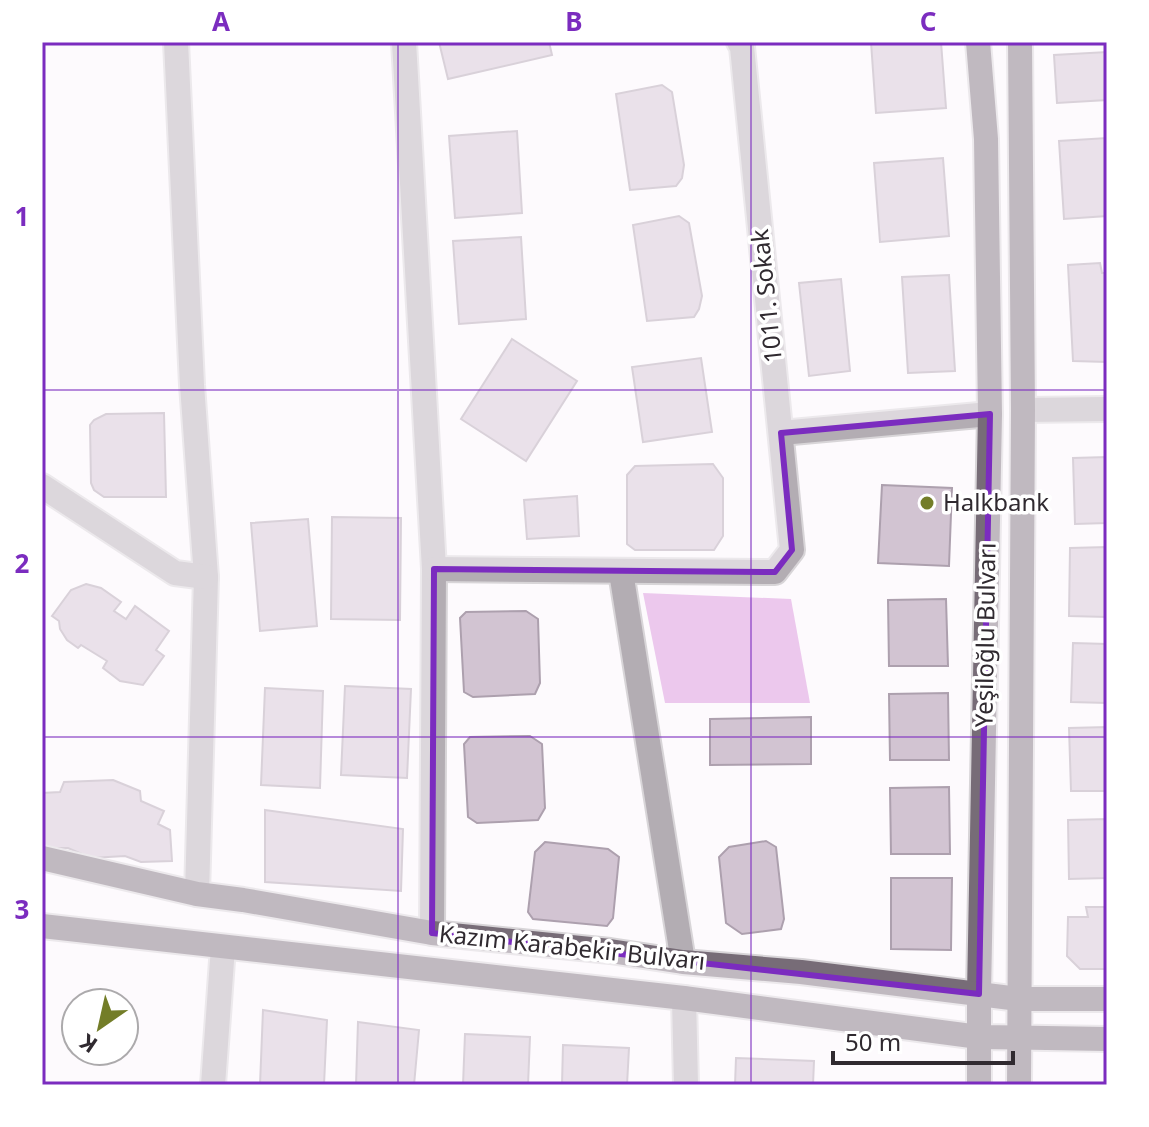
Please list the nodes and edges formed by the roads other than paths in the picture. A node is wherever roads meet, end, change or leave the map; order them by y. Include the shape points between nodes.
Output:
1 (176, 42) edge
2 (404, 42) edge
3 (739, 42) edge
4 (978, 42) edge
5 (1020, 42) edge
6 (1107, 409) edge
7 (1023, 410) junction
8 (990, 414) junction
9 (781, 433) junction
10 (42, 486) edge
11 (434, 569) junction
12 (621, 572) junction
13 (206, 577) junction
14 (42, 858) edge
15 (197, 894) junction
16 (42, 926) edge
17 (432, 933) junction
18 (223, 947) junction
19 (683, 962) junction
20 (979, 994) junction
21 (684, 998) junction
22 (1019, 999) junction
23 (1107, 999) edge
24 (979, 1037) junction
25 (1020, 1037) junction
26 (1107, 1039) edge
27 (213, 1085) edge
28 (686, 1085) edge
29 (979, 1085) edge
30 (1019, 1085) edge

1 - 13 street
2 - 11 street
3 - 9 street, 1011. Sokak
4 - 8 main road, Yeşiloğlu Bulvarı via 986,139
5 - 7 main road, Yeşiloğlu Bulvarı
6 - 7 street
7 - 22 main road, Yeşiloğlu Bulvarı
8 - 9 street
8 - 20 main road, Yeşiloğlu Bulvarı
9 - 12 street, 1011. Sokak via 792,550 775,572
10 - 13 street via 175,573
11 - 12 street
11 - 17 street
12 - 19 street
13 - 15 street
14 - 15 main road, Kazım Karabekir Bulvarı
15 - 17 main road, Kazım Karabekir Bulvarı
16 - 18 main road, Kazım Karabekir Bulvarı
17 - 19 main road, Kazım Karabekir Bulvarı
18 - 21 main road, Kazım Karabekir Bulvarı
18 - 27 street
19 - 20 main road, Kazım Karabekir Bulvarı
20 - 22 main road, Kazım Karabekir Bulvarı
20 - 24 main road, Yeşiloğlu Bulvarı
21 - 24 main road, Kazım Karabekir Bulvarı
21 - 28 street
22 - 23 main road, Kazım Karabekir Bulvarı
22 - 25 main road, Yeşiloğlu Bulvarı
24 - 25 main road, Kazım Karabekir Bulvarı
24 - 29 main road, Yeşiloğlu Bulvarı
25 - 26 main road, Kazım Karabekir Bulvarı
25 - 30 main road, Yeşiloğlu Bulvarı

